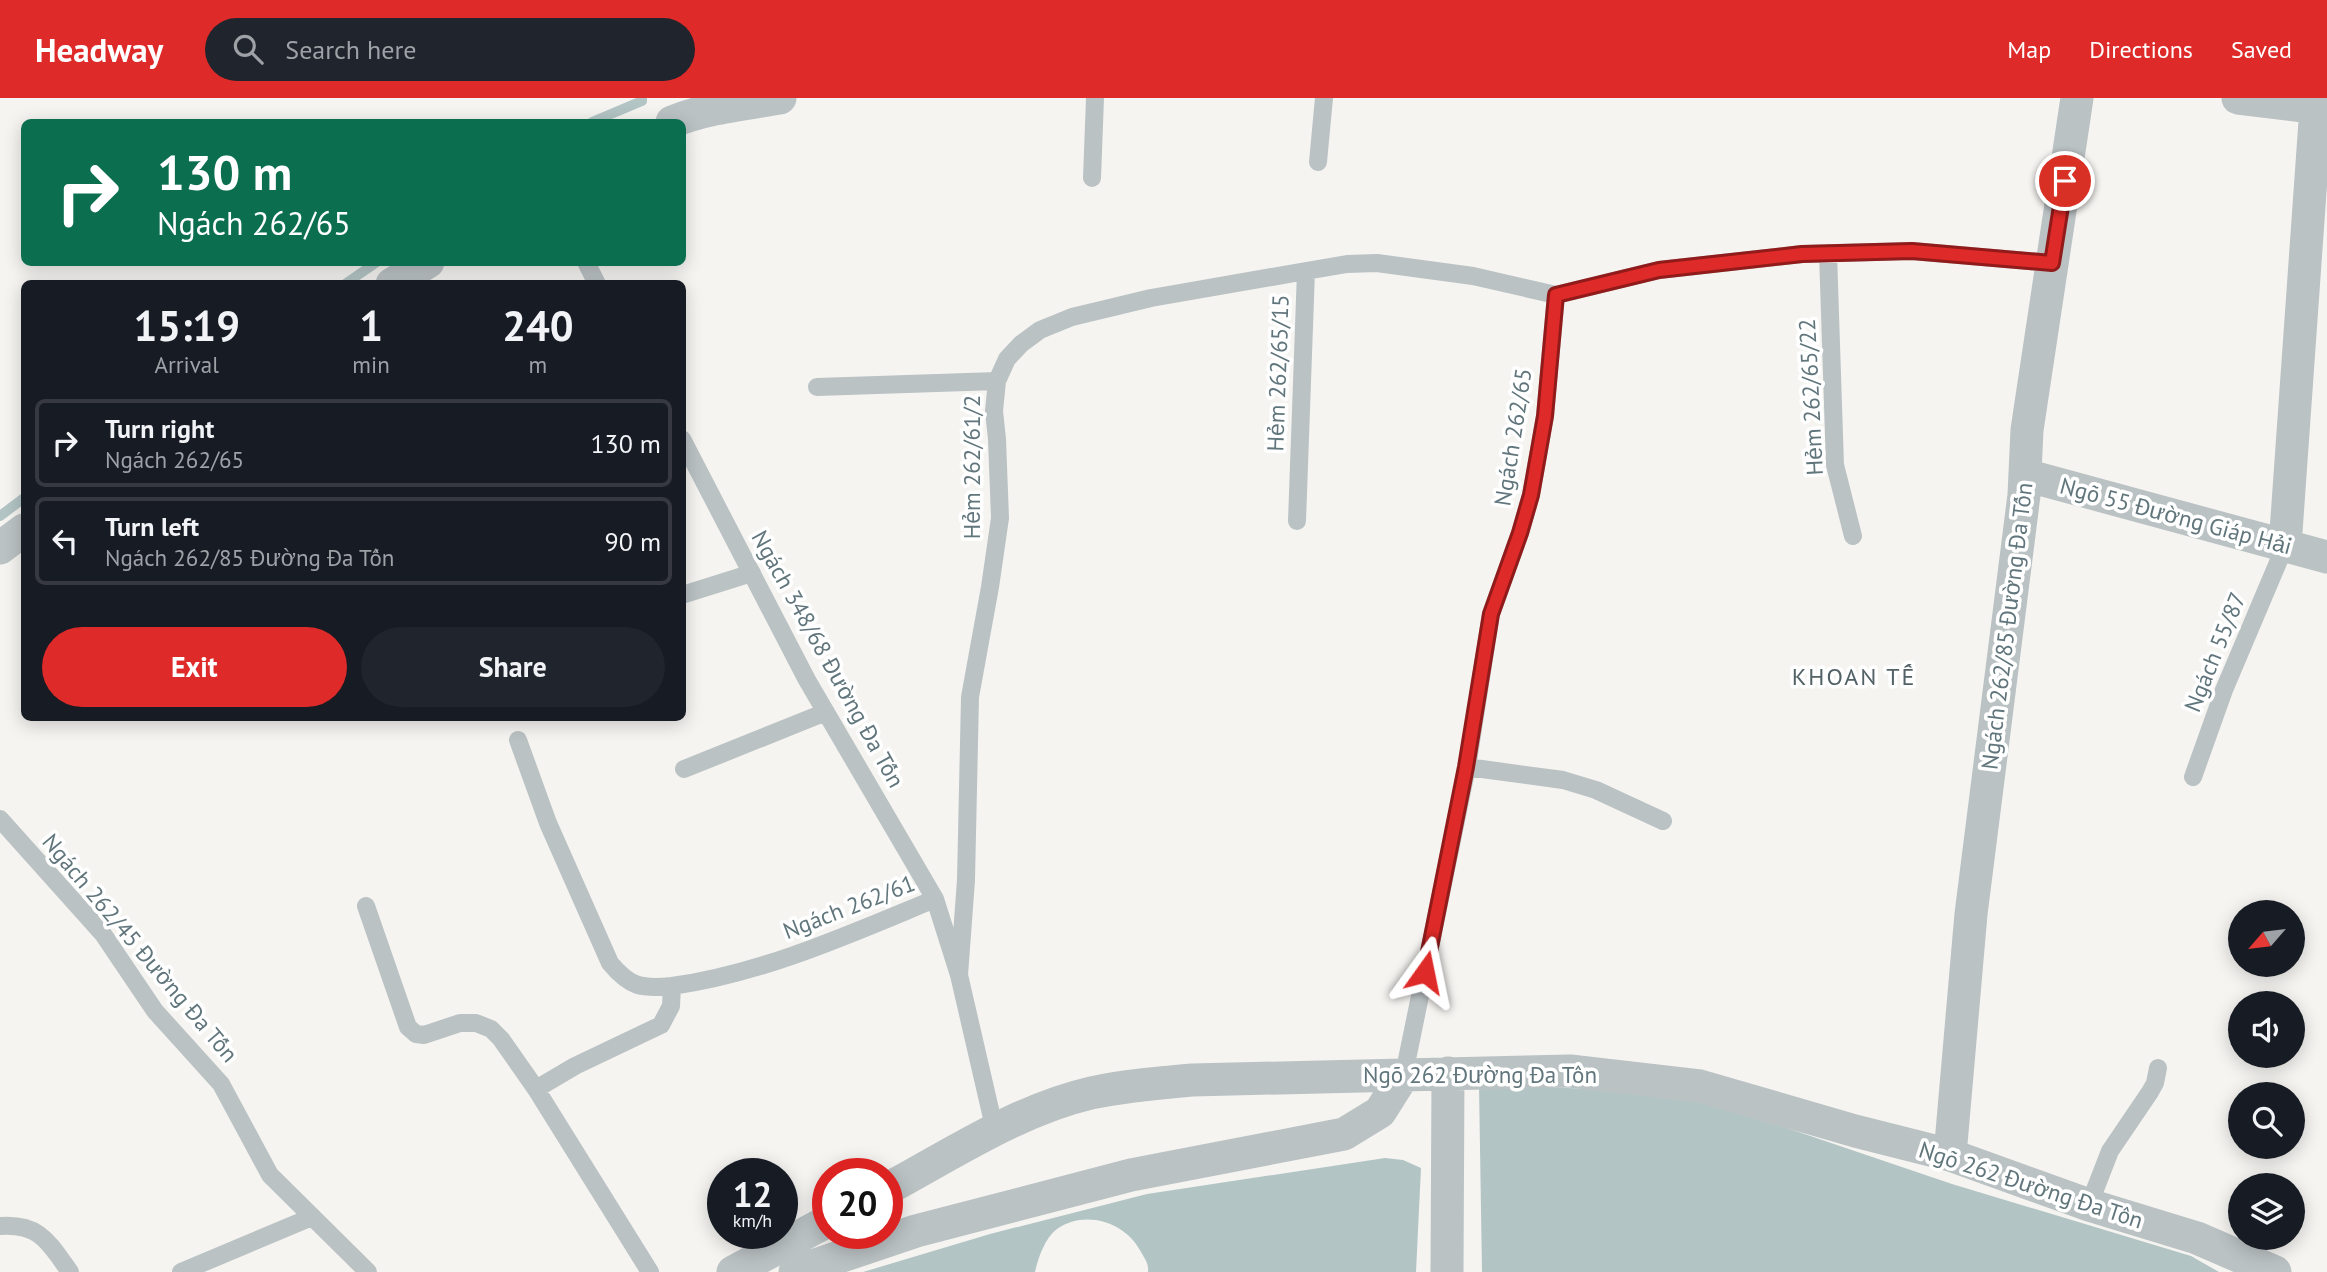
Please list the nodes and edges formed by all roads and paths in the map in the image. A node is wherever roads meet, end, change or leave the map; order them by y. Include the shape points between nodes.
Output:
1 (780, 98) edge
2 (1095, 98) edge
3 (1324, 98) edge
4 (2077, 98) edge
5 (2238, 98) edge
6 (2321, 108) edge
7 (683, 112) edge
8 (1318, 162) dead end
9 (1093, 178) dead end
10 (1828, 253) junction
11 (2052, 263) junction
12 (421, 266) edge
13 (1306, 271) junction
14 (399, 280) edge
15 (1556, 295) junction
16 (997, 382) junction
17 (817, 387) dead end
18 (686, 447) edge
19 (2025, 475) junction
20 (1297, 521) dead end
21 (21, 532) edge
22 (1853, 536) dead end
23 (2286, 546) junction
24 (0, 548) edge
25 (2327, 557) edge
26 (752, 573) junction
27 (686, 593) edge
28 (826, 712) junction
29 (518, 740) dead end
30 (1466, 767) junction
31 (684, 769) dead end
32 (2193, 778) dead end
33 (0, 819) edge
34 (1663, 821) dead end
35 (935, 899) junction
36 (366, 905) dead end
37 (959, 975) junction
38 (672, 986) junction
39 (2158, 1069) dead end
40 (1448, 1073) junction
41 (1404, 1074) junction
42 (536, 1089) junction
43 (995, 1130) junction
44 (1950, 1155) junction
45 (903, 1180) edge
46 (2089, 1205) junction
47 (312, 1217) junction
48 (0, 1226) edge
49 (812, 1230) edge
50 (70, 1272) edge
51 (181, 1272) edge
52 (368, 1272) edge
53 (650, 1272) edge
54 (733, 1272) edge
55 (795, 1272) edge
56 (1447, 1272) edge
57 (2275, 1272) edge

1 - 7 street
2 - 9 lane
3 - 8 lane
4 - 11 street, Ngách 262/85 Đường Đa Tốn
5 - 6 street
6 - 23 street
10 - 11 lane via 1912,251
10 - 15 lane via 1659,270
10 - 22 lane, Hẻm 262/65/22 via 1835,466
11 - 19 street, Ngách 262/85 Đường Đa Tốn via 2027,430
12 - 14 street
13 - 15 lane, Hẻm 262/65/15 via 1377,263 1473,276
13 - 16 lane, Hẻm 262/61/2 via 1072,317 1021,344 1007,359
13 - 20 lane, Hẻm 262/65/15
15 - 30 lane, Ngách 262/65 via 1545,416 1531,495 1491,614
16 - 17 lane
16 - 37 lane, Hẻm 262/61/2 via 994,411 1000,518 970,697
18 - 26 lane, Ngách 348/68 Đường Đa Tốn
19 - 23 street, Ngõ 55 Đường Giáp Hải
19 - 44 street, Ngách 262/85 Đường Đa Tốn via 1971,914
21 - 24 street
23 - 25 street, Ngõ 55 Đường Giáp Hải
23 - 32 lane, Ngách 55/87 via 2224,690
26 - 27 lane
26 - 28 lane, Ngách 348/68 Đường Đa Tốn
28 - 31 lane
28 - 35 lane, Ngách 348/68 Đường Đa Tốn
29 - 38 lane, Ngách 262/61 via 548,824 610,963 636,986
30 - 34 lane via 1563,780
30 - 41 lane, Ngách 262/65
33 - 47 lane, Ngách 262/45 Đường Đa Tốn via 103,934 155,1011 222,1084 270,1175
35 - 37 lane, Ngách 262/61
35 - 38 lane, Ngách 262/61 via 796,955
36 - 42 lane via 408,1027 424,1035 460,1023 491,1029
37 - 43 lane, Ngách 262/61
38 - 42 lane via 671,1006 661,1025
39 - 46 lane via 2150,1092 2110,1151
40 - 41 street, Ngõ 262 Đường Đa Tôn
40 - 44 street, Ngõ 262 Đường Đa Tôn via 1570,1071 1700,1086
40 - 56 street
41 - 43 street, Ngõ 262 Đường Đa Tôn via 1139,1084 1041,1109
41 - 55 street via 1380,1112 1344,1134 1131,1175 916,1231
42 - 53 lane
43 - 45 street, Ngõ 262 Đường Đa Tôn
44 - 46 street, Ngõ 262 Đường Đa Tôn
46 - 57 street, Ngõ 262 Đường Đa Tôn via 2197,1238
47 - 51 lane
47 - 52 lane, Ngách 262/45 Đường Đa Tốn
48 - 50 lane via 30,1228 54,1249
49 - 54 street

